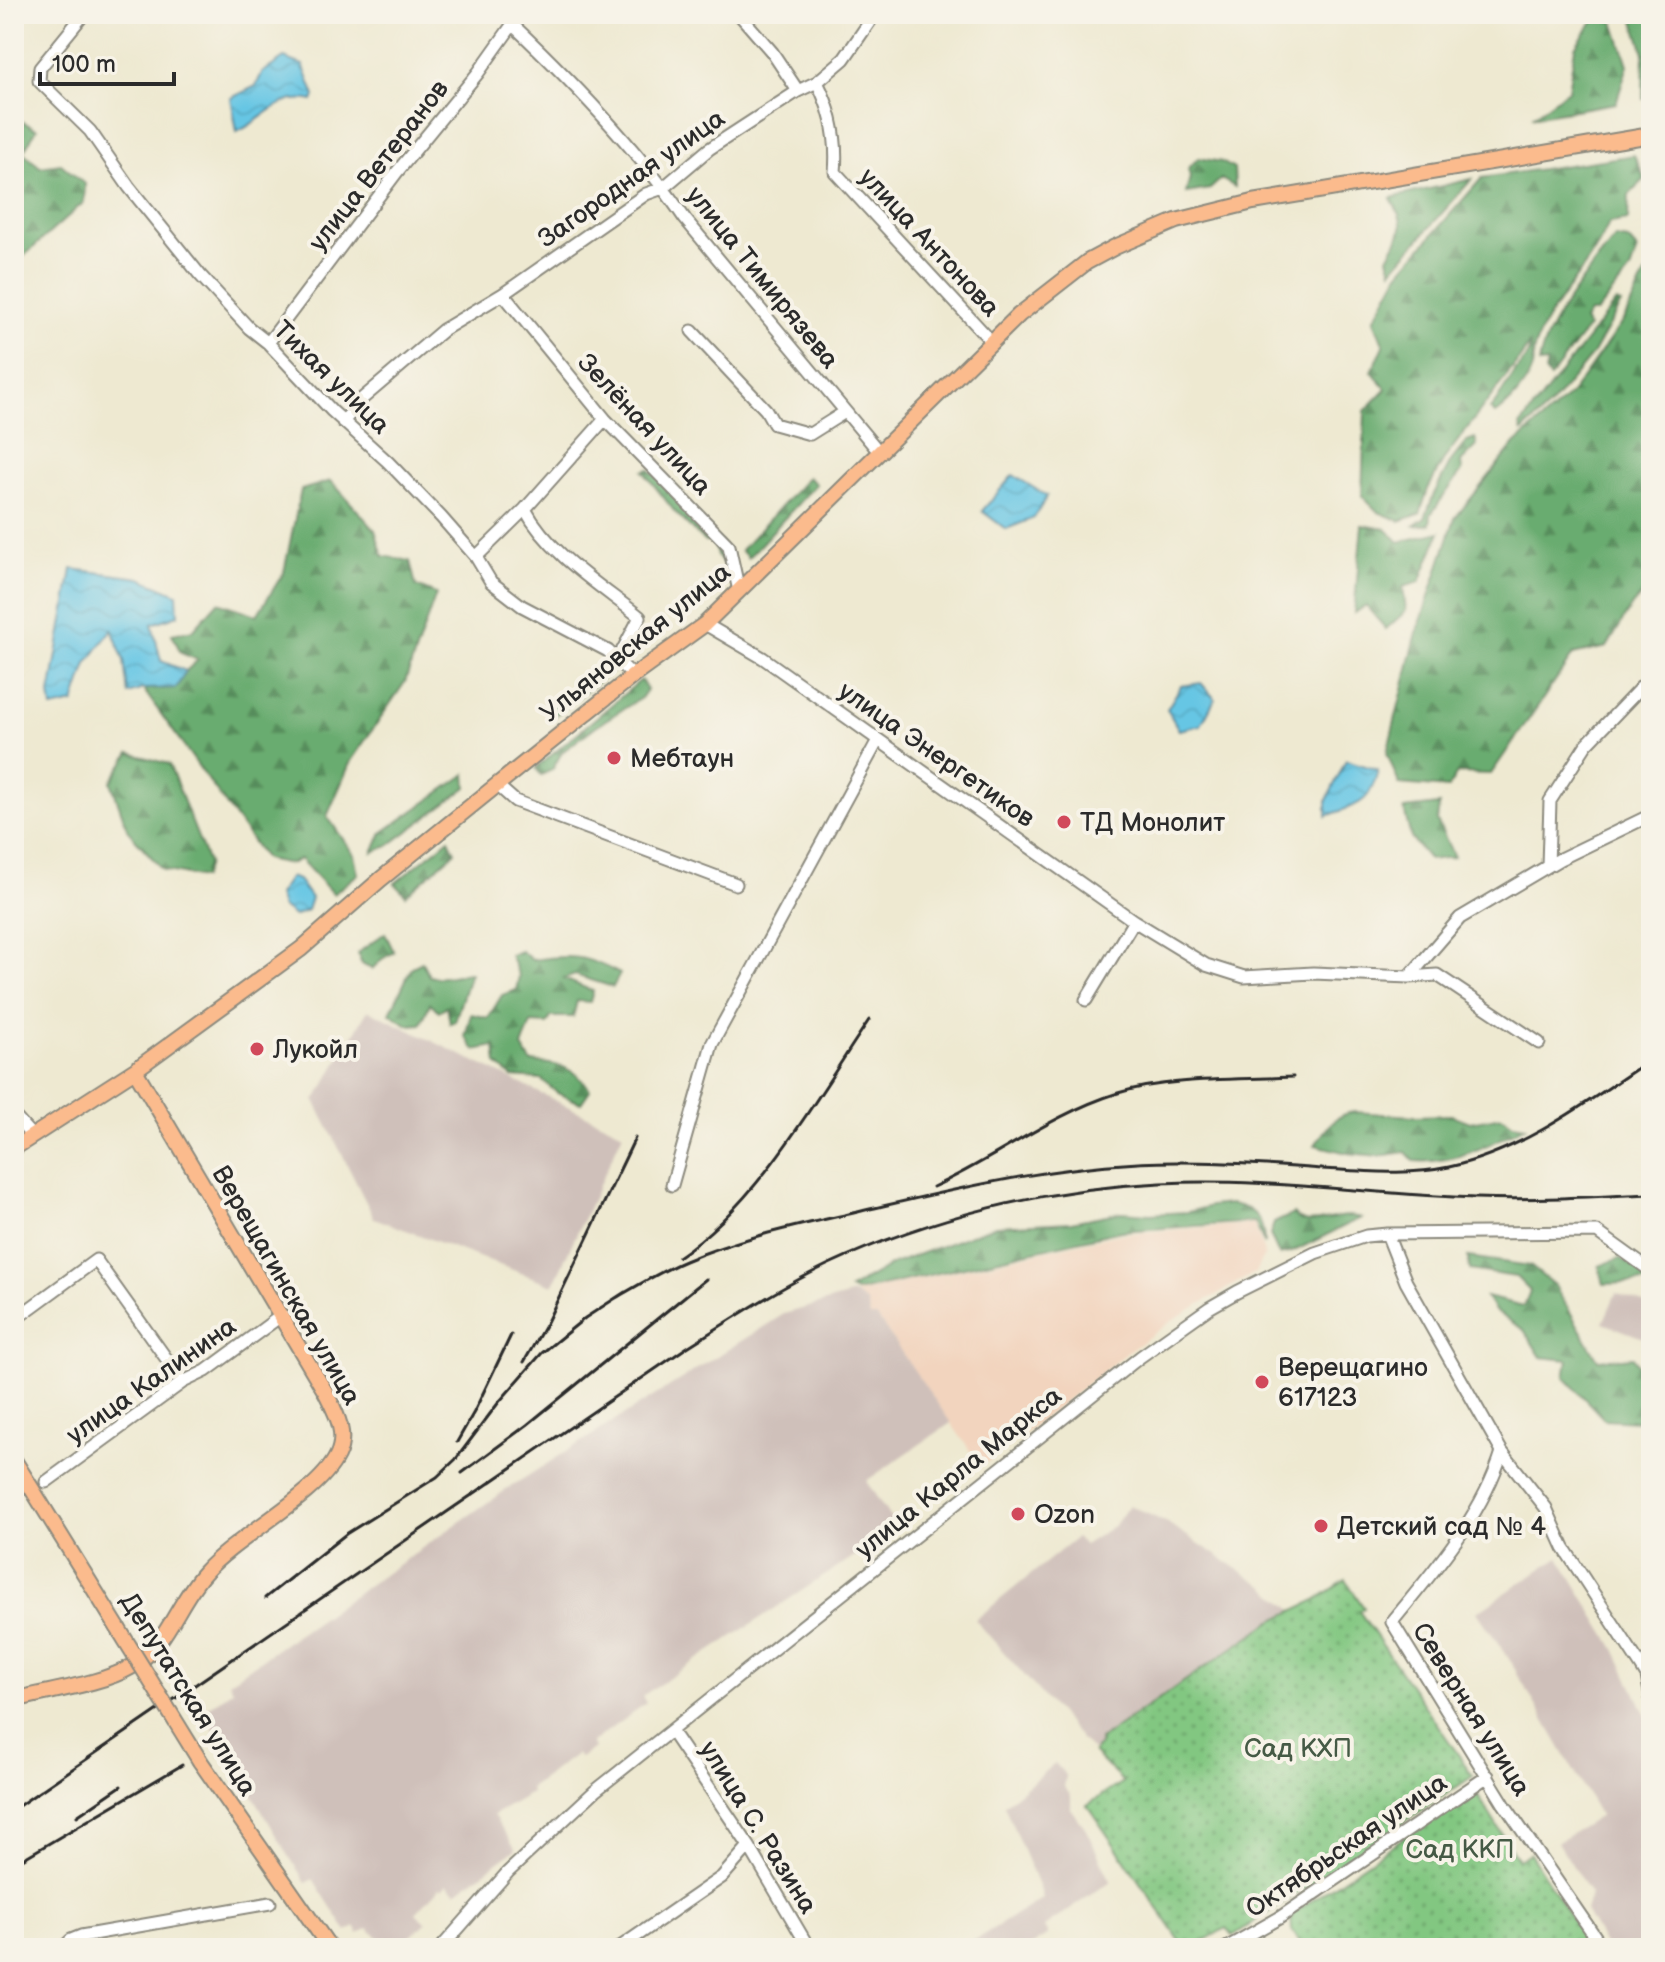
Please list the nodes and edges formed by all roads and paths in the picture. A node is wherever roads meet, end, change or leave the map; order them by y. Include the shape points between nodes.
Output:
1 (84, 14) edge
2 (520, 14) edge
3 (739, 14) edge
4 (875, 14) edge
5 (513, 25) junction
6 (817, 82) junction
7 (798, 91) junction
8 (1651, 135) edge
9 (663, 188) junction
10 (503, 294) junction
11 (692, 331) dead end
12 (991, 341) junction
13 (268, 343) junction
14 (845, 412) junction
15 (605, 419) junction
16 (343, 422) junction
17 (880, 453) junction
18 (525, 509) junction
19 (476, 557) junction
20 (739, 591) junction
21 (705, 624) junction
22 (618, 659) junction
23 (633, 676) junction
24 (1651, 677) edge
25 (878, 740) junction
26 (497, 785) junction
27 (1651, 815) edge
28 (1548, 866) junction
29 (736, 884) dead end
30 (1134, 921) junction
31 (1409, 977) junction
32 (1086, 1000) dead end
33 (1539, 1043) dead end
34 (135, 1070) junction
35 (14, 1116) edge
36 (32, 1136) junction
37 (14, 1148) edge
38 (672, 1185) dead end
39 (1387, 1234) junction
40 (1651, 1271) edge
41 (282, 1315) junction
42 (14, 1320) edge
43 (183, 1382) junction
44 (1502, 1452) junction
45 (14, 1460) edge
46 (46, 1482) dead end
47 (1651, 1698) edge
48 (14, 1700) edge
49 (671, 1731) junction
50 (1488, 1776) junction
51 (749, 1846) junction
52 (270, 1903) dead end
53 (63, 1948) edge
54 (330, 1948) edge
55 (441, 1948) edge
56 (619, 1948) edge
57 (809, 1948) edge
58 (1226, 1948) edge
59 (1603, 1948) edge

1 - 13 street, Тихая улица via 40,68 39,81 90,131 200,275
2 - 5 street, улица Ветеранов
3 - 7 street
4 - 6 street, Загородная улица via 844,59
5 - 9 street, улица Тимирязева via 582,93
5 - 13 street, улица Ветеранов
6 - 7 street, Загородная улица
6 - 12 street, улица Антонова via 834,129 835,172
7 - 9 street, Загородная улица via 709,149
8 - 12 main road, Ульяновская улица via 1253,202 1176,221 1087,262
9 - 10 street, Загородная улица via 646,194
9 - 14 street, улица Тимирязева
10 - 15 street, Зелёная улица
10 - 16 street, Загородная улица via 443,330 363,398
11 - 14 street via 774,424 810,434
12 - 17 main road, Ульяновская улица
13 - 16 street, Тихая улица
14 - 17 street, улица Тимирязева
15 - 18 street
15 - 20 street, Зелёная улица via 729,546
16 - 19 street, Тихая улица
17 - 20 main road, Ульяновская улица
18 - 19 street
18 - 22 street via 534,526 571,562 640,617
19 - 22 street, Тихая улица via 491,582 522,606
20 - 21 main road, Ульяновская улица
21 - 23 main road, Ульяновская улица
21 - 25 street, улица Энергетиков via 763,658
22 - 23 street, Тихая улица
23 - 26 main road, Ульяновская улица
24 - 28 street via 1586,745 1550,801
25 - 30 street, улица Энергетиков
25 - 38 street via 712,1044
26 - 29 street via 515,801
26 - 34 main road, Ульяновская улица via 301,949
27 - 28 street
28 - 31 street via 1460,918
30 - 31 street, улица Энергетиков via 1206,965 1244,977
30 - 32 street
31 - 33 street, улица Энергетиков via 1437,975
34 - 36 main road, Ульяновская улица
34 - 41 main road, Верещагинская улица
35 - 36 street
36 - 37 main road, Ульяновская улица
39 - 40 street, улица Карла Маркса via 1597,1232
39 - 44 street via 1406,1282
39 - 49 street, улица Карла Маркса via 1315,1253 1178,1329
41 - 43 street, улица Калинина
41 - 48 main road, Верещагинская улица via 337,1413 342,1441 336,1457 311,1486 207,1569 141,1660 115,1674
42 - 43 street via 96,1260
43 - 46 street, улица Калинина
44 - 47 street via 1546,1508 1564,1548 1647,1676
44 - 50 street, Северная улица via 1459,1539 1392,1622
45 - 54 main road, Депутатская улица, bridge via 200,1761
49 - 51 street, улица С. Разина
49 - 55 street, улица Карла Маркса via 536,1844
50 - 58 street, Октябрьская улица via 1279,1918
50 - 59 street, Северная улица
51 - 56 street via 722,1877
51 - 57 street, улица С. Разина
52 - 53 street via 81,1936

